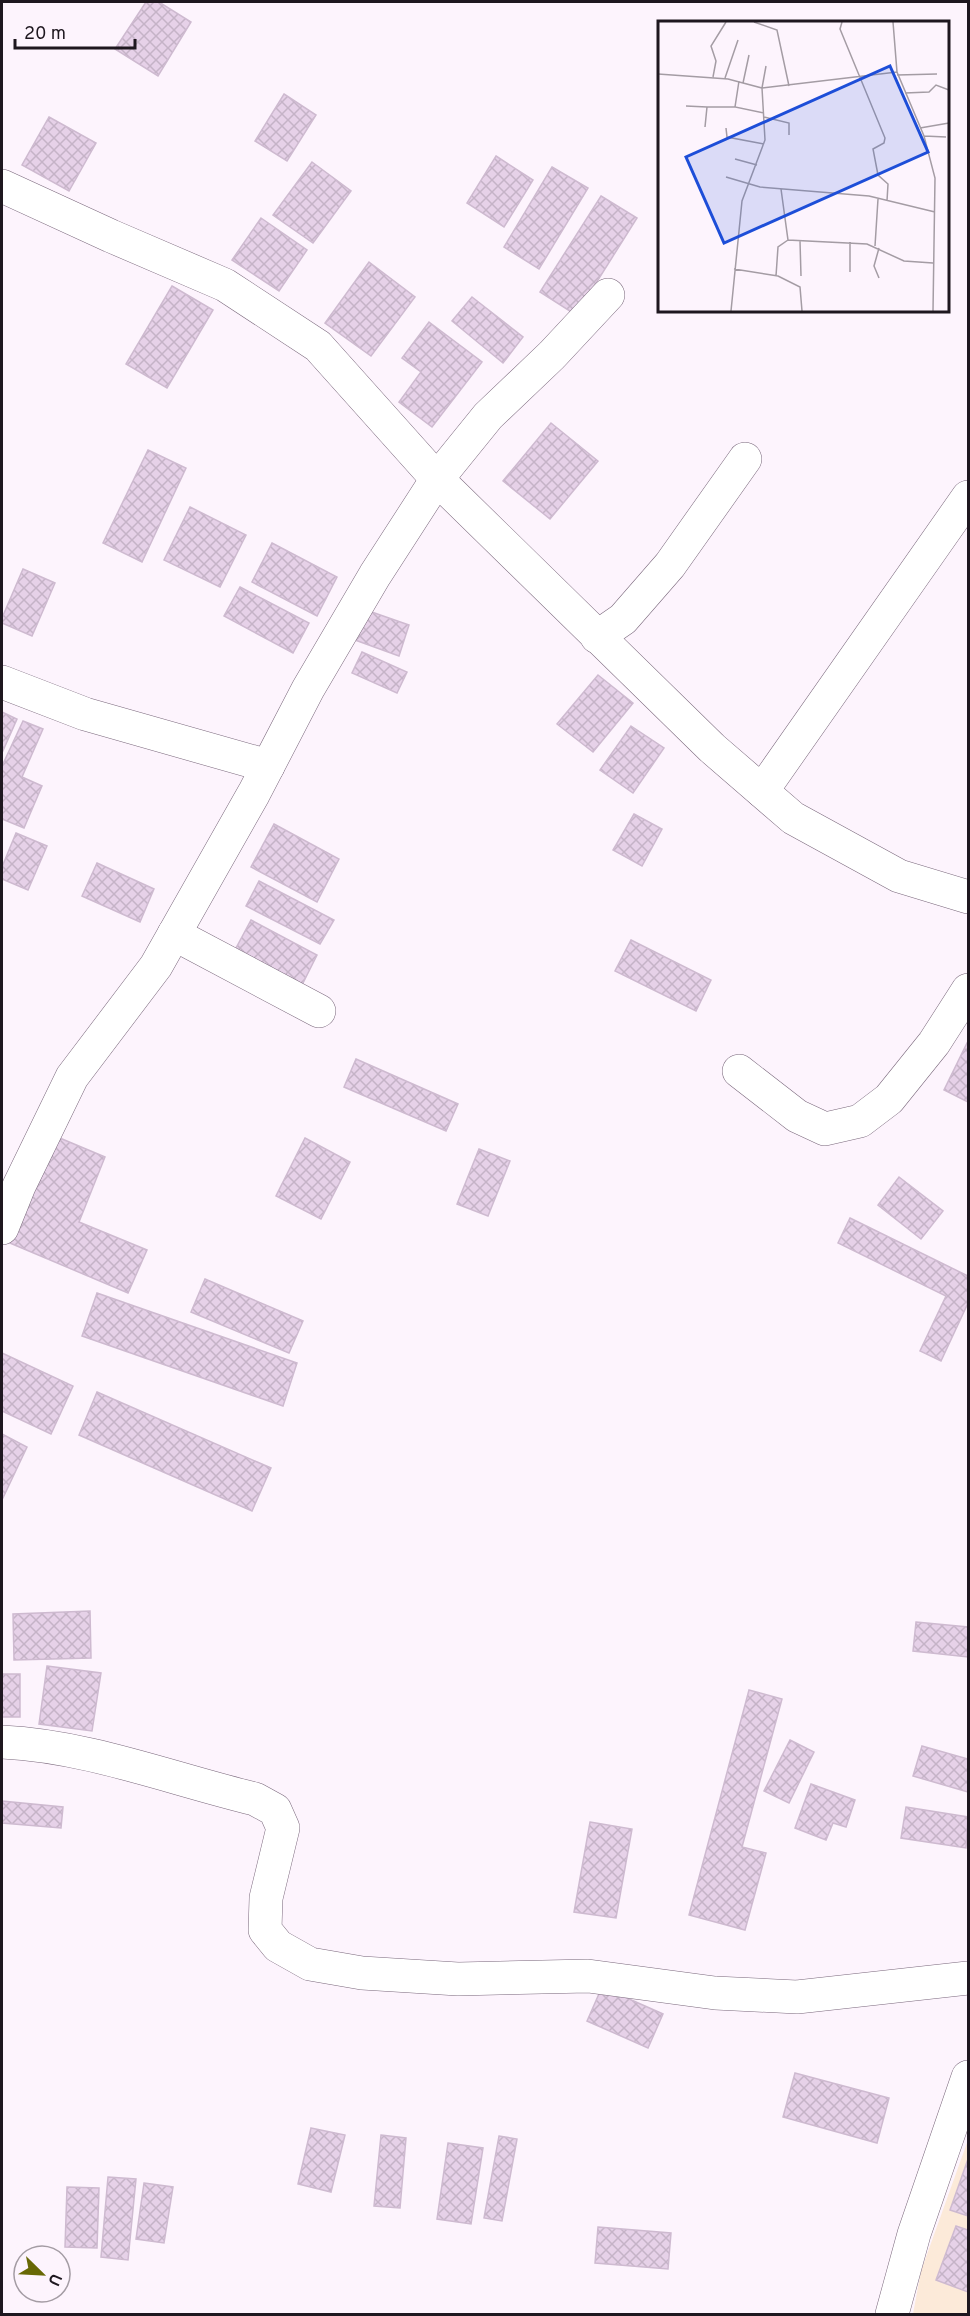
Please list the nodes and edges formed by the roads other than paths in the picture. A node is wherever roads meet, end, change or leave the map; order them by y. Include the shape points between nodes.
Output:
1 (2, 186) edge
2 (608, 295) dead end
3 (745, 459) dead end
4 (437, 479) junction
5 (969, 497) edge
6 (597, 637) junction
7 (2, 682) edge
8 (268, 766) junction
9 (762, 791) junction
10 (969, 897) edge
11 (174, 934) junction
12 (969, 990) edge
13 (319, 1011) dead end
14 (740, 1071) dead end
15 (2, 1228) edge
16 (2, 1742) edge
17 (969, 1978) edge
18 (969, 2077) edge
19 (892, 2314) edge

1 - 4 street via 225,285 318,346
2 - 4 street via 488,416
3 - 6 street via 670,565 623,619
4 - 6 street
4 - 8 street via 369,584
5 - 9 street
6 - 9 street
7 - 8 street via 86,714
8 - 11 street
9 - 10 street via 793,818 899,876
11 - 13 street
11 - 15 street via 156,966 72,1077
12 - 14 street via 934,1044 889,1099 860,1121 825,1128 797,1116
16 - 17 street via 76,1752 255,1799 275,1810 283,1828 266,1898 265,1930 278,1946 310,1964 362,1973 458,1978 588,1976 715,1993 797,1997
18 - 19 street via 914,2234

